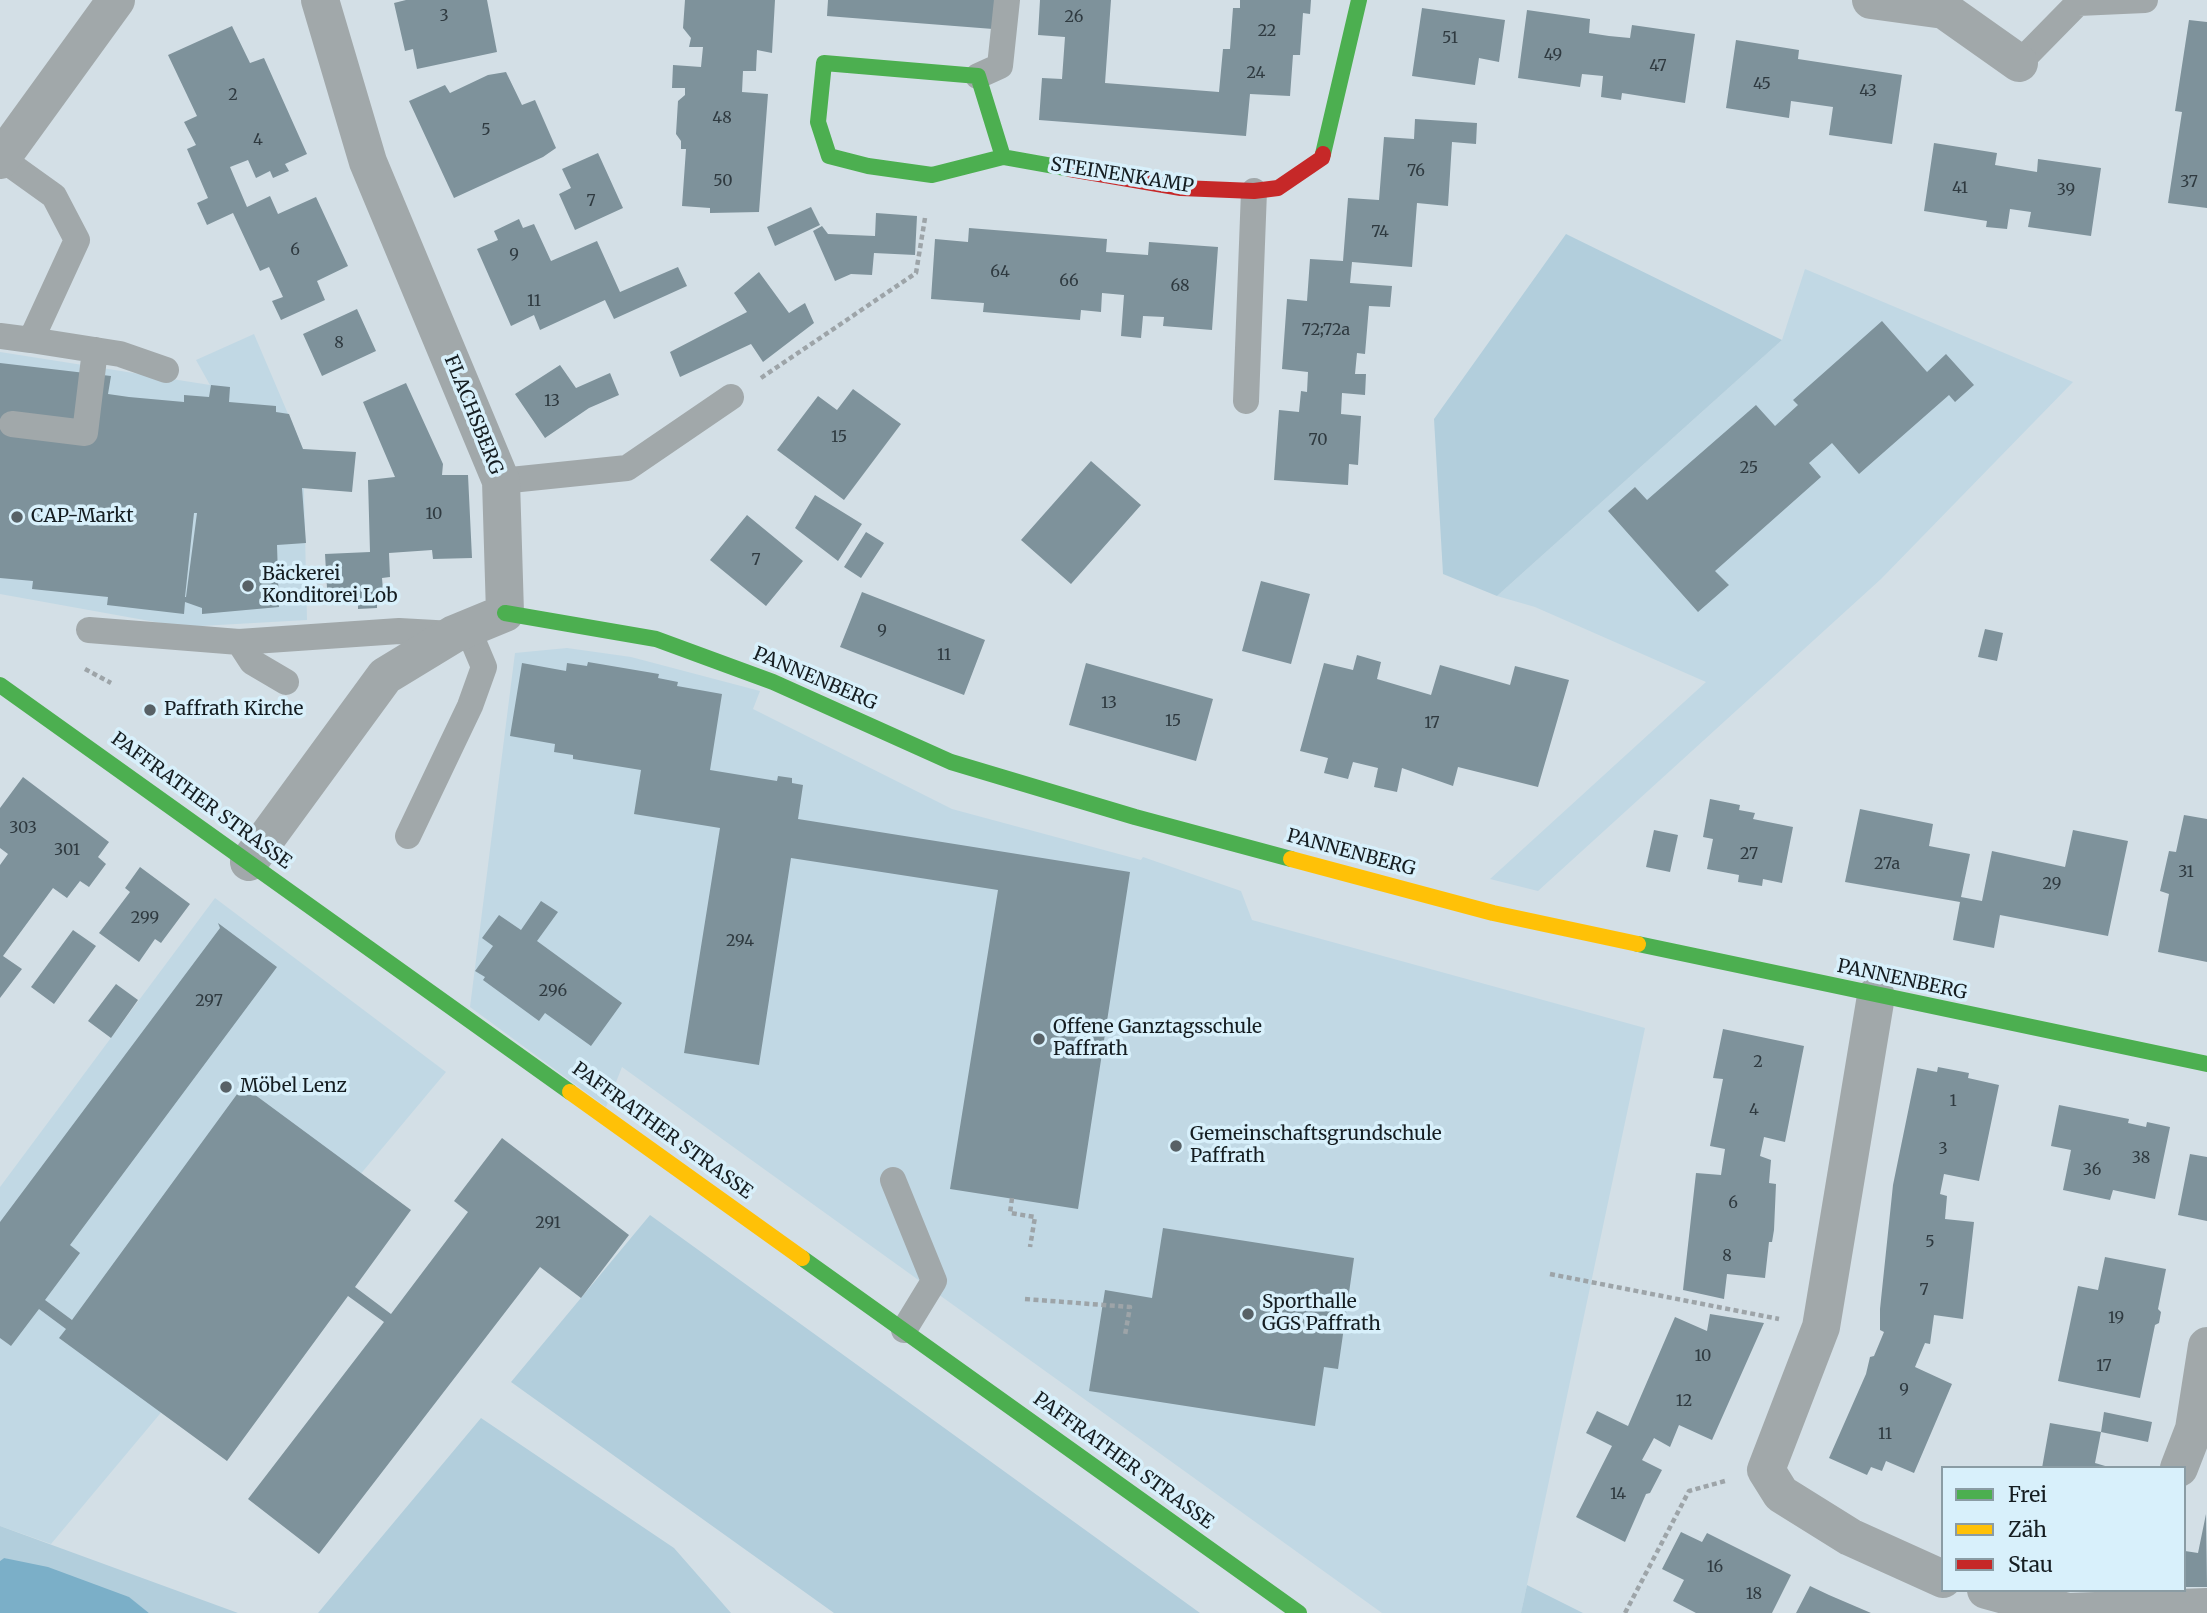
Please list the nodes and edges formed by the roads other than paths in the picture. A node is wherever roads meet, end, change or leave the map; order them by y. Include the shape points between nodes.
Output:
1 (116, 0) edge
2 (320, 0) edge
3 (1007, 0) edge
4 (1359, 0) edge
5 (1871, 0) edge
6 (2145, 0) edge
7 (2019, 63) joint
8 (978, 76) junction
9 (1003, 157) junction
10 (1, 159) edge
11 (1254, 191) junction
12 (0, 336) edge
13 (31, 340) junction
14 (95, 350) junction
15 (166, 370) dead end
16 (731, 397) road end
17 (1246, 401) dead end
18 (12, 424) dead end
19 (501, 481) junction
20 (505, 613) junction
21 (89, 630) dead end
22 (461, 632) junction
23 (239, 642) junction
24 (286, 682) dead end
25 (0, 685) edge
26 (408, 836) dead end
27 (249, 862) junction
28 (1876, 996) junction
29 (2207, 1064) edge
30 (893, 1180) dead end
31 (904, 1330) junction
32 (2207, 1346) edge
33 (2180, 1466) edge
34 (1941, 1578) edge
35 (1993, 1592) edge
36 (2148, 1600) edge
37 (2207, 1607) edge
38 (1299, 1613) edge

1 - 10 street
2 - 19 street, FLACHSBERG via 368,162
3 - 8 lane via 1000,66
4 - 11 street, STEINENKAMP via 1322,158 1278,188
5 - 7 street via 1944,10
6 - 7 lane via 2078,3
8 - 9 street
8 - 9 street, STEINENKAMP via 824,63 818,122 828,156 932,175
9 - 11 street, STEINENKAMP via 1181,188
10 - 13 lane via 54,196 77,240
11 - 17 lane
12 - 13 lane
13 - 14 lane
14 - 15 lane
14 - 18 lane via 85,433
16 - 19 lane via 627,468
19 - 20 street, FLACHSBERG
20 - 22 street
20 - 28 street, PANNENBERG via 656,639 774,682 951,762 1136,817 1493,913
21 - 23 lane
22 - 23 lane via 399,631
22 - 26 lane via 484,667
22 - 27 street via 385,676
23 - 24 lane via 252,662
25 - 27 street, PAFFRATHER STRASSE
27 - 31 street, PAFFRATHER STRASSE
28 - 29 street, PANNENBERG
28 - 34 street via 1821,1327 1766,1470 1781,1494 1850,1537
30 - 31 lane via 934,1281
31 - 38 street, PAFFRATHER STRASSE
32 - 33 street via 2194,1429
35 - 36 street via 2068,1612
36 - 37 street

